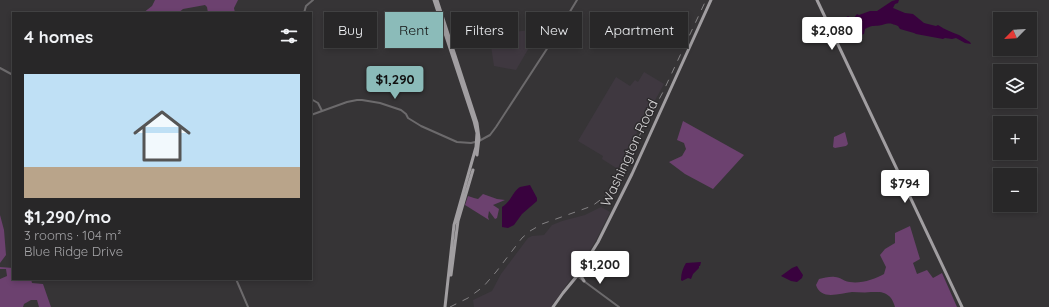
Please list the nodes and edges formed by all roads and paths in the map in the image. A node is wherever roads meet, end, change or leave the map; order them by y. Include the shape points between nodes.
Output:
1 (313, 0) edge
2 (435, 0) edge
3 (577, 0) edge
4 (712, 0) edge
5 (817, 0) edge
6 (304, 12) edge
7 (0, 68) edge
8 (12, 74) edge
9 (312, 100) edge
10 (322, 111) junction
11 (312, 116) edge
12 (478, 141) junction
13 (581, 270) junction
14 (577, 276) junction
15 (236, 280) edge
16 (573, 281) junction
17 (584, 281) junction
18 (446, 305) edge
19 (248, 307) edge
20 (553, 307) edge
21 (619, 307) edge
22 (962, 307) edge

1 - 6 street via 306,6
2 - 12 main road via 474,120
3 - 12 street via 495,128 488,136
4 - 13 main road, Washington Road via 632,174
5 - 22 main road
7 - 8 street
9 - 10 street via 318,103
10 - 11 street
10 - 12 street via 352,101 380,103 401,110 421,126 457,142
12 - 18 main road via 454,225
13 - 14 main road, Washington Road
13 - 17 main road
14 - 16 main road, Washington Road
14 - 17 street
15 - 19 street
16 - 17 main road
16 - 20 main road, Washington Road
17 - 21 street

